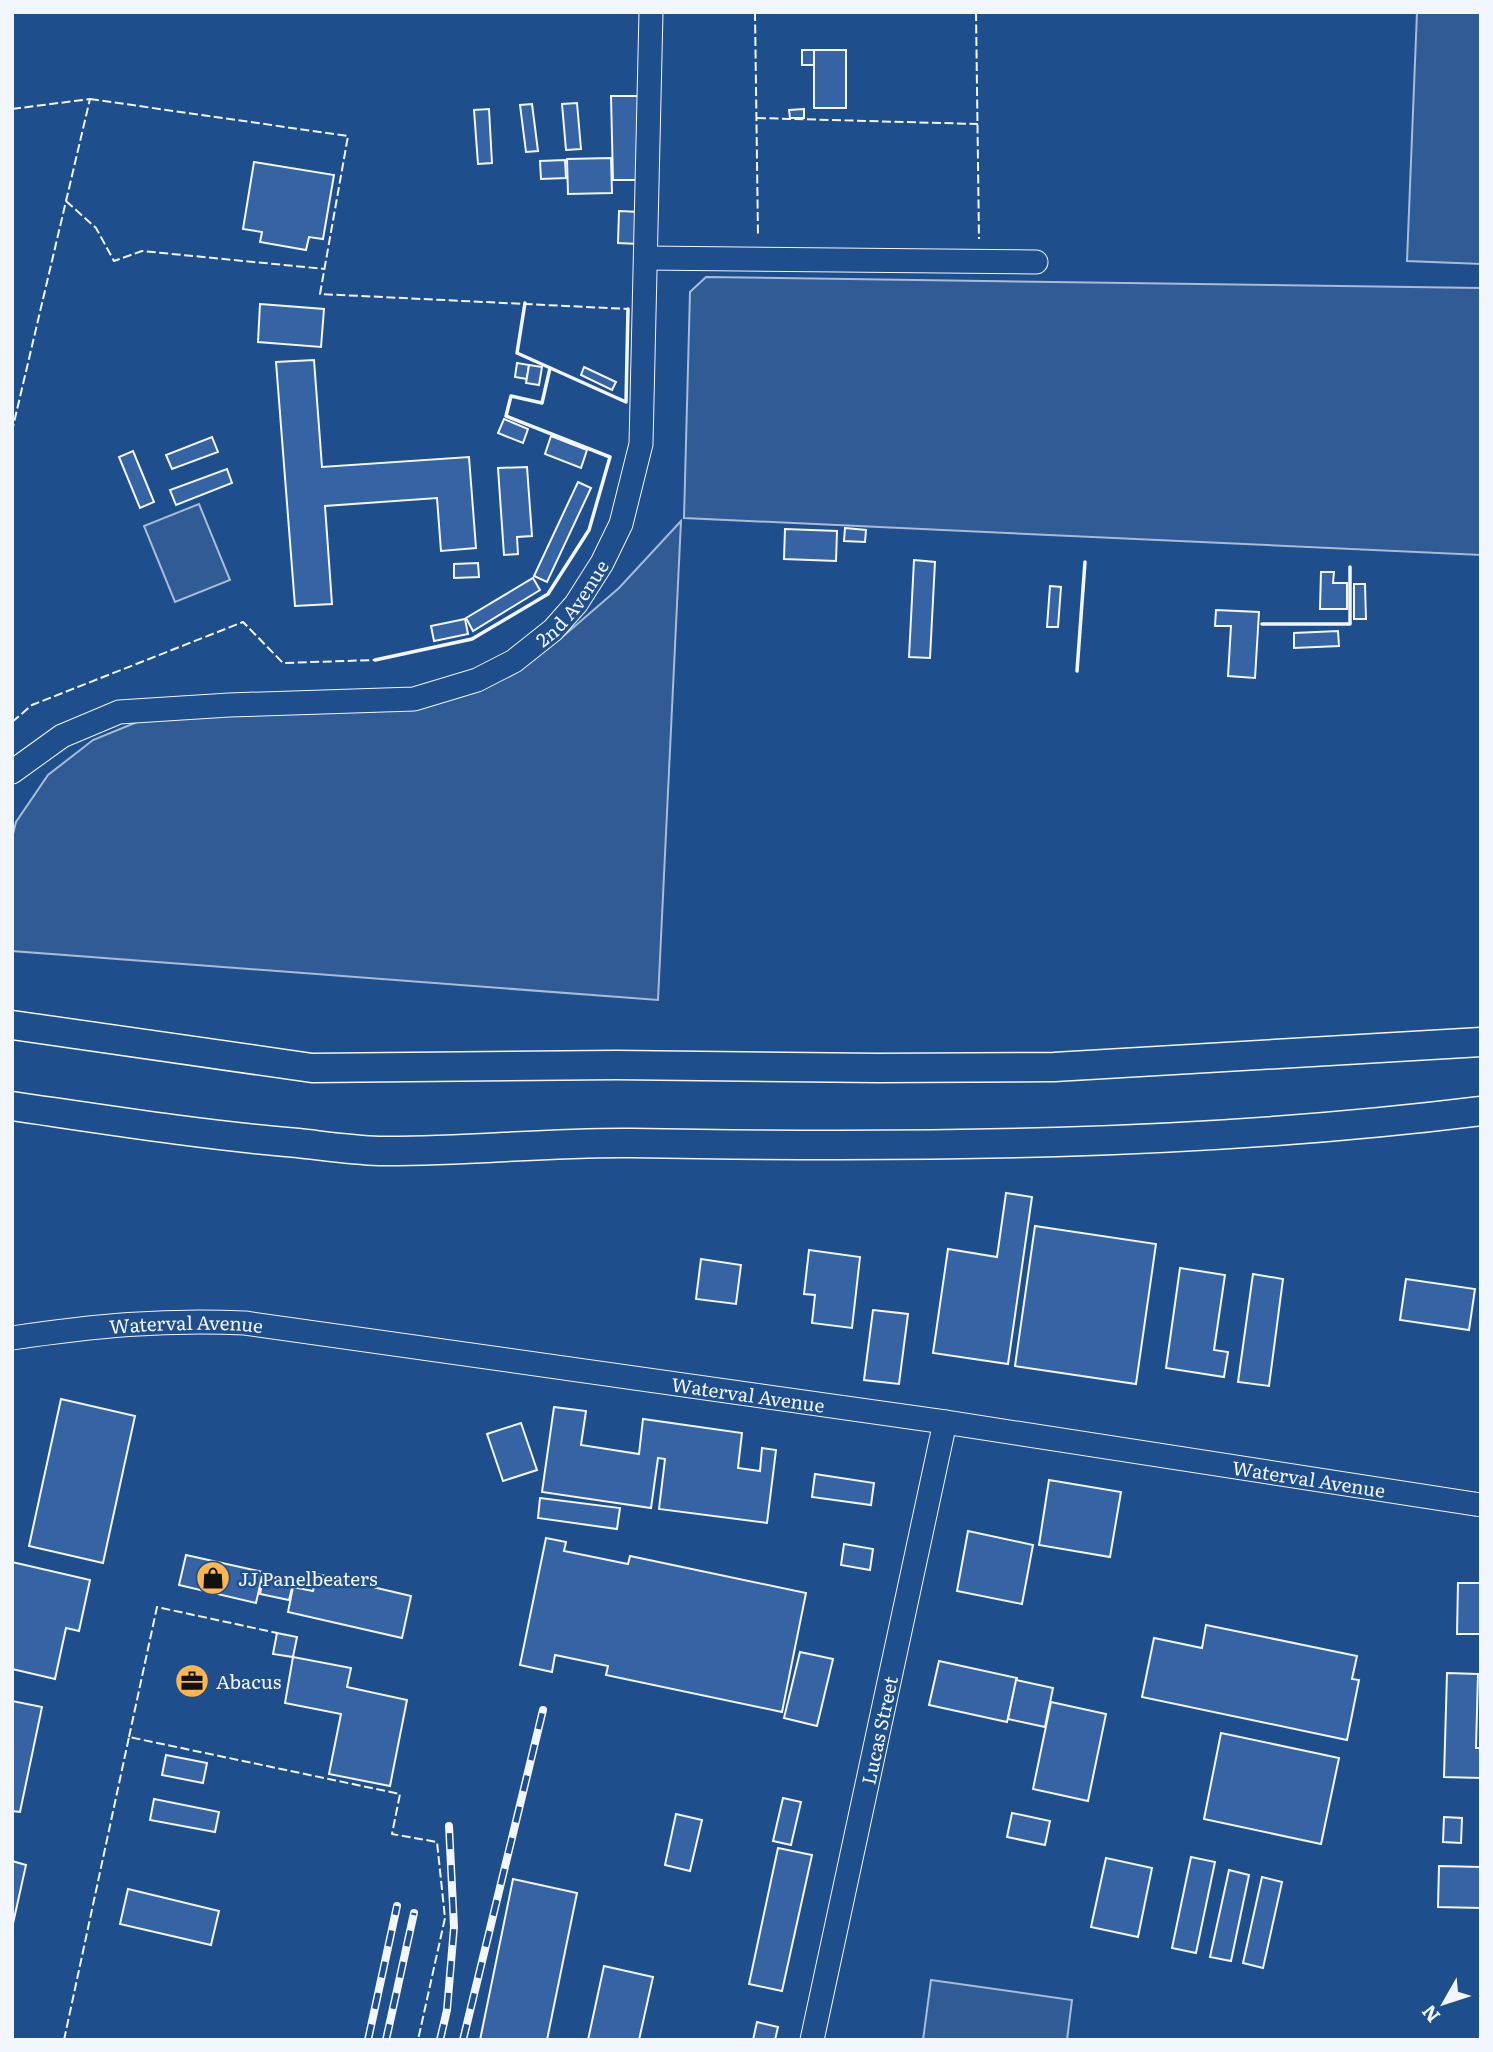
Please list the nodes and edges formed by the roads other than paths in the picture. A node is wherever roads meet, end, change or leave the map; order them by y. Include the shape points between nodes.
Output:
1 (652, 12) edge
2 (646, 258) junction
3 (1036, 262) dead end
4 (12, 772) edge
5 (12, 1025) edge
6 (1481, 1042) edge
7 (12, 1106) edge
8 (1481, 1111) edge
9 (12, 1338) edge
10 (945, 1422) junction
11 (1481, 1505) edge
12 (812, 2040) edge

1 - 2 street, 2nd Avenue
2 - 3 street
2 - 4 street, 2nd Avenue via 641,444 621,524 576,604 553,630 514,661 477,680 414,699 119,712 62,736
5 - 6 main road via 312,1068 1054,1067
7 - 8 main road via 213,1136 378,1151 613,1143 1048,1143 1235,1134
9 - 10 street, Waterval Avenue via 156,1321 245,1323
10 - 11 street, Waterval Avenue
10 - 12 street, Lucas Street

